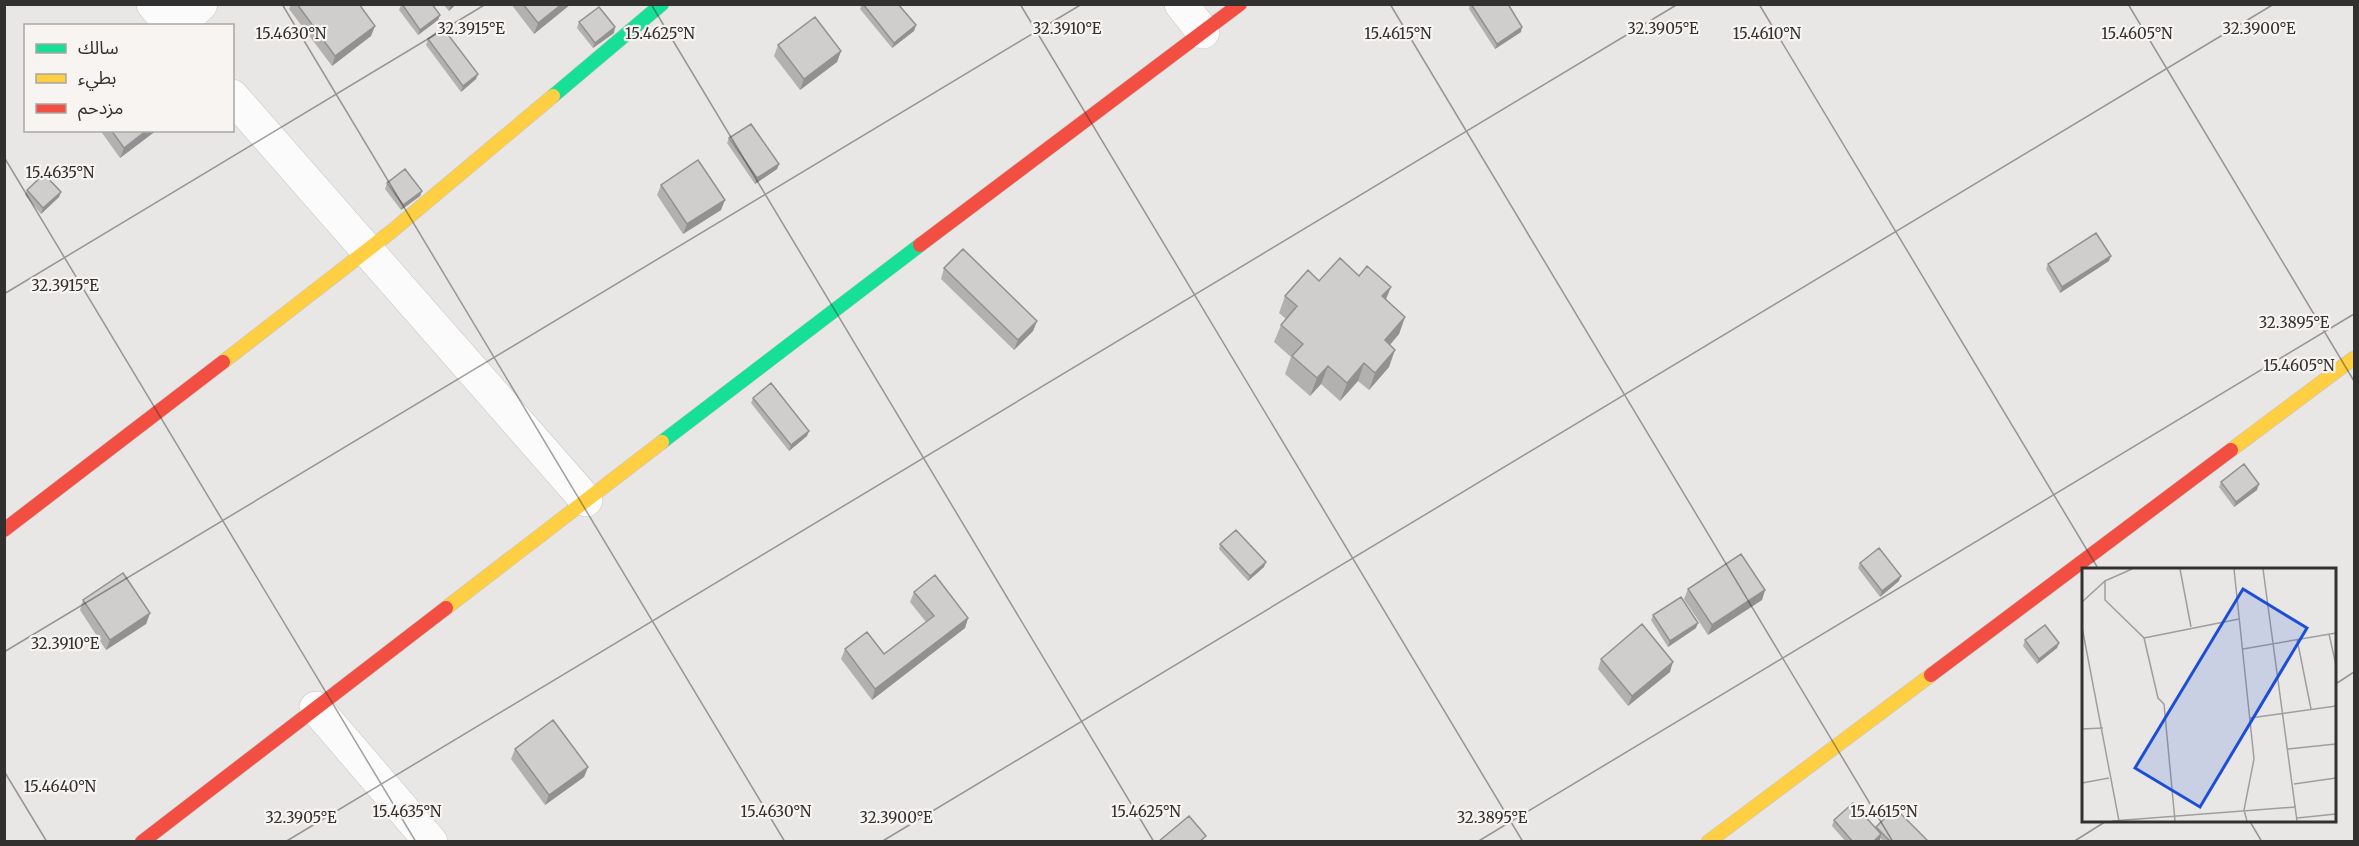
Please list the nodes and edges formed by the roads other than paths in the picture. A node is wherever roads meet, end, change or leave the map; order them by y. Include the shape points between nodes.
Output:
1 (153, 4) edge
2 (201, 4) edge
3 (662, 4) edge
4 (1180, 4) edge
5 (1240, 4) edge
6 (169, 24) edge
7 (180, 24) edge
8 (1203, 32) junction
9 (234, 98) edge
10 (368, 250) junction
11 (2355, 358) edge
12 (586, 500) junction
13 (4, 530) edge
14 (316, 708) junction
15 (142, 842) edge
16 (431, 842) edge
17 (1708, 842) edge

1 - 6 street
2 - 7 street
3 - 10 street
4 - 8 street
5 - 8 street
8 - 12 street
9 - 10 street
10 - 12 street
10 - 13 street
11 - 17 street
12 - 14 street
14 - 15 street
14 - 16 street

